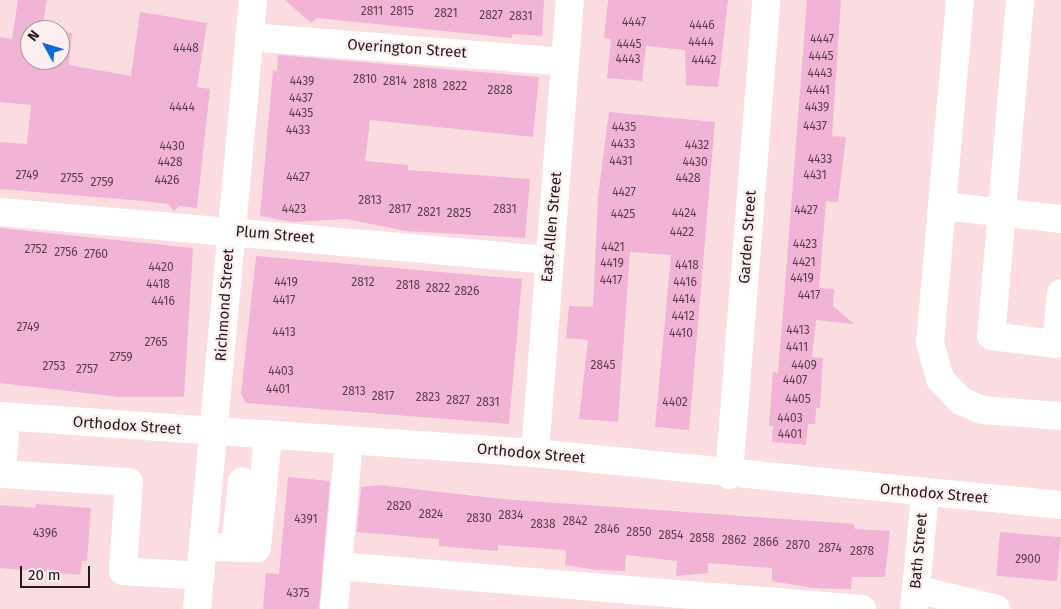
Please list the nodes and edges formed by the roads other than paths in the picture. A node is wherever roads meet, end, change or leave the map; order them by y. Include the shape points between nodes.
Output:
1 (253, 0) edge
2 (570, 0) edge
3 (766, 0) edge
4 (960, 0) edge
5 (1020, 0) edge
6 (249, 37) junction
7 (565, 62) junction
8 (942, 206) junction
9 (0, 212) edge
10 (1001, 213) junction
11 (1061, 219) edge
12 (231, 231) junction
13 (549, 260) junction
14 (1061, 294) edge
15 (3, 416) edge
16 (1061, 416) edge
17 (216, 432) junction
18 (268, 435) junction
19 (349, 441) junction
20 (535, 453) junction
21 (729, 475) junction
22 (210, 480) junction
23 (253, 481) junction
24 (924, 494) junction
25 (1061, 505) edge
26 (205, 547) junction
27 (338, 566) junction
28 (201, 576) junction
29 (915, 599) edge
30 (197, 609) edge
31 (334, 609) edge
32 (862, 609) edge
33 (997, 609) edge

1 - 6 street, Richmond Street
2 - 7 street, East Allen Street
3 - 21 street, Garden Street
4 - 8 street
5 - 10 street
6 - 7 street, Overington Street
6 - 12 street, Richmond Street
7 - 13 street, East Allen Street
8 - 10 street
8 - 16 street via 930,342 940,379 961,401 982,410
9 - 12 street, Plum Street
10 - 11 street
10 - 14 street via 991,336 1056,344
12 - 13 street, Plum Street
12 - 17 street, Richmond Street
13 - 20 street, East Allen Street
15 - 17 street, Orthodox Street
15 - 28 street via 2,474 130,482 123,571
17 - 18 street, Orthodox Street
17 - 22 street, Richmond Street
18 - 19 street, Orthodox Street
18 - 23 street
19 - 20 street, Orthodox Street
19 - 27 street
20 - 21 street, Orthodox Street
21 - 24 street, Orthodox Street
22 - 23 street
22 - 26 street, Richmond Street
23 - 26 street via 256,548
24 - 25 street, Orthodox Street
24 - 29 street, Bath Street
26 - 28 street, Richmond Street
27 - 31 street
27 - 32 street
28 - 30 street, Richmond Street
29 - 33 street

